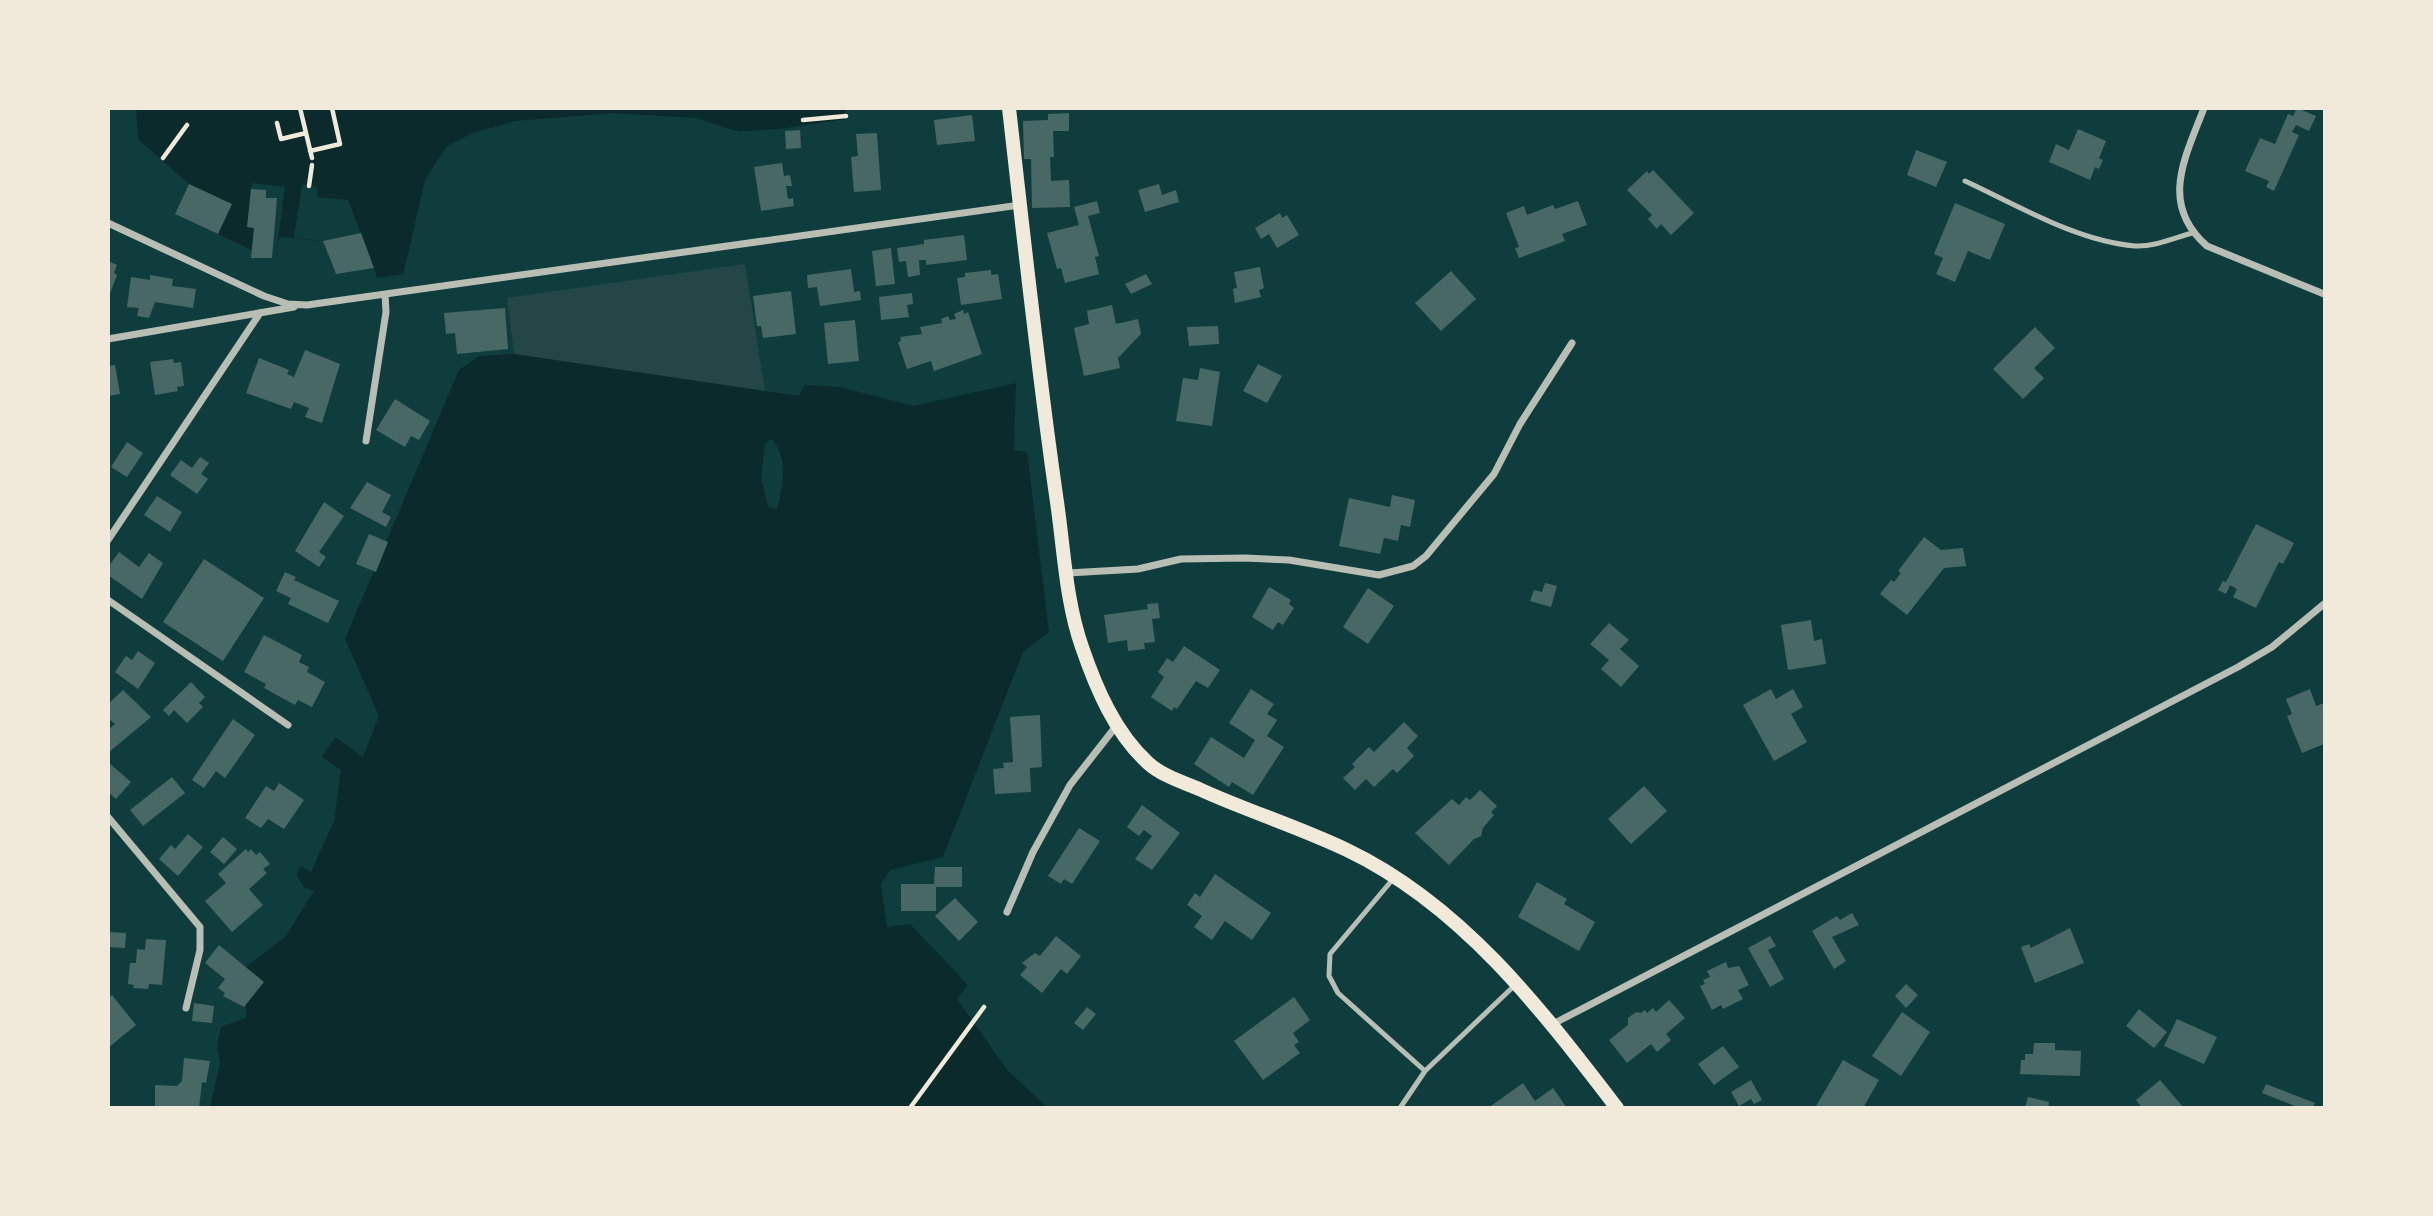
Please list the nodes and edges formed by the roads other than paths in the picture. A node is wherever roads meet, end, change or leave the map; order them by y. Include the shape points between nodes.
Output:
1 (1009, 108) edge
2 (2204, 108) edge
3 (1965, 181) dead end
4 (1020, 205) junction
5 (108, 223) edge
6 (2192, 233) junction
7 (386, 294) junction
8 (2325, 294) edge
9 (307, 305) junction
10 (260, 313) junction
11 (108, 339) edge
12 (1572, 343) dead end
13 (366, 441) dead end
14 (108, 540) edge
15 (1068, 573) junction
16 (108, 600) edge
17 (2325, 604) edge
18 (288, 725) dead end
19 (1117, 725) junction
20 (108, 817) edge
21 (1394, 876) junction
22 (1007, 912) dead end
23 (1516, 984) junction
24 (186, 1008) dead end
25 (1553, 1024) junction
26 (1425, 1071) junction
27 (1400, 1108) edge
28 (1617, 1108) edge

1 - 4 main road
2 - 6 street via 2180,172 2179,204
3 - 6 lane via 2079,232 2135,246
4 - 7 street
4 - 15 main road
5 - 9 street via 264,296
6 - 8 street via 2207,246
7 - 9 street
7 - 13 street
9 - 10 street
10 - 11 street
10 - 14 street
12 - 15 street via 1494,474 1413,566 1379,575 1289,560 1181,559 1138,569
15 - 19 main road via 1082,646
16 - 18 street
17 - 25 street via 2272,647 2238,667
19 - 21 main road via 1150,765 1349,851
19 - 22 street via 1070,785
20 - 24 street via 200,927 200,950
21 - 23 main road via 1475,940
21 - 26 lane via 1330,954 1329,976 1338,993
23 - 25 main road
23 - 26 lane
25 - 28 main road
26 - 27 lane

